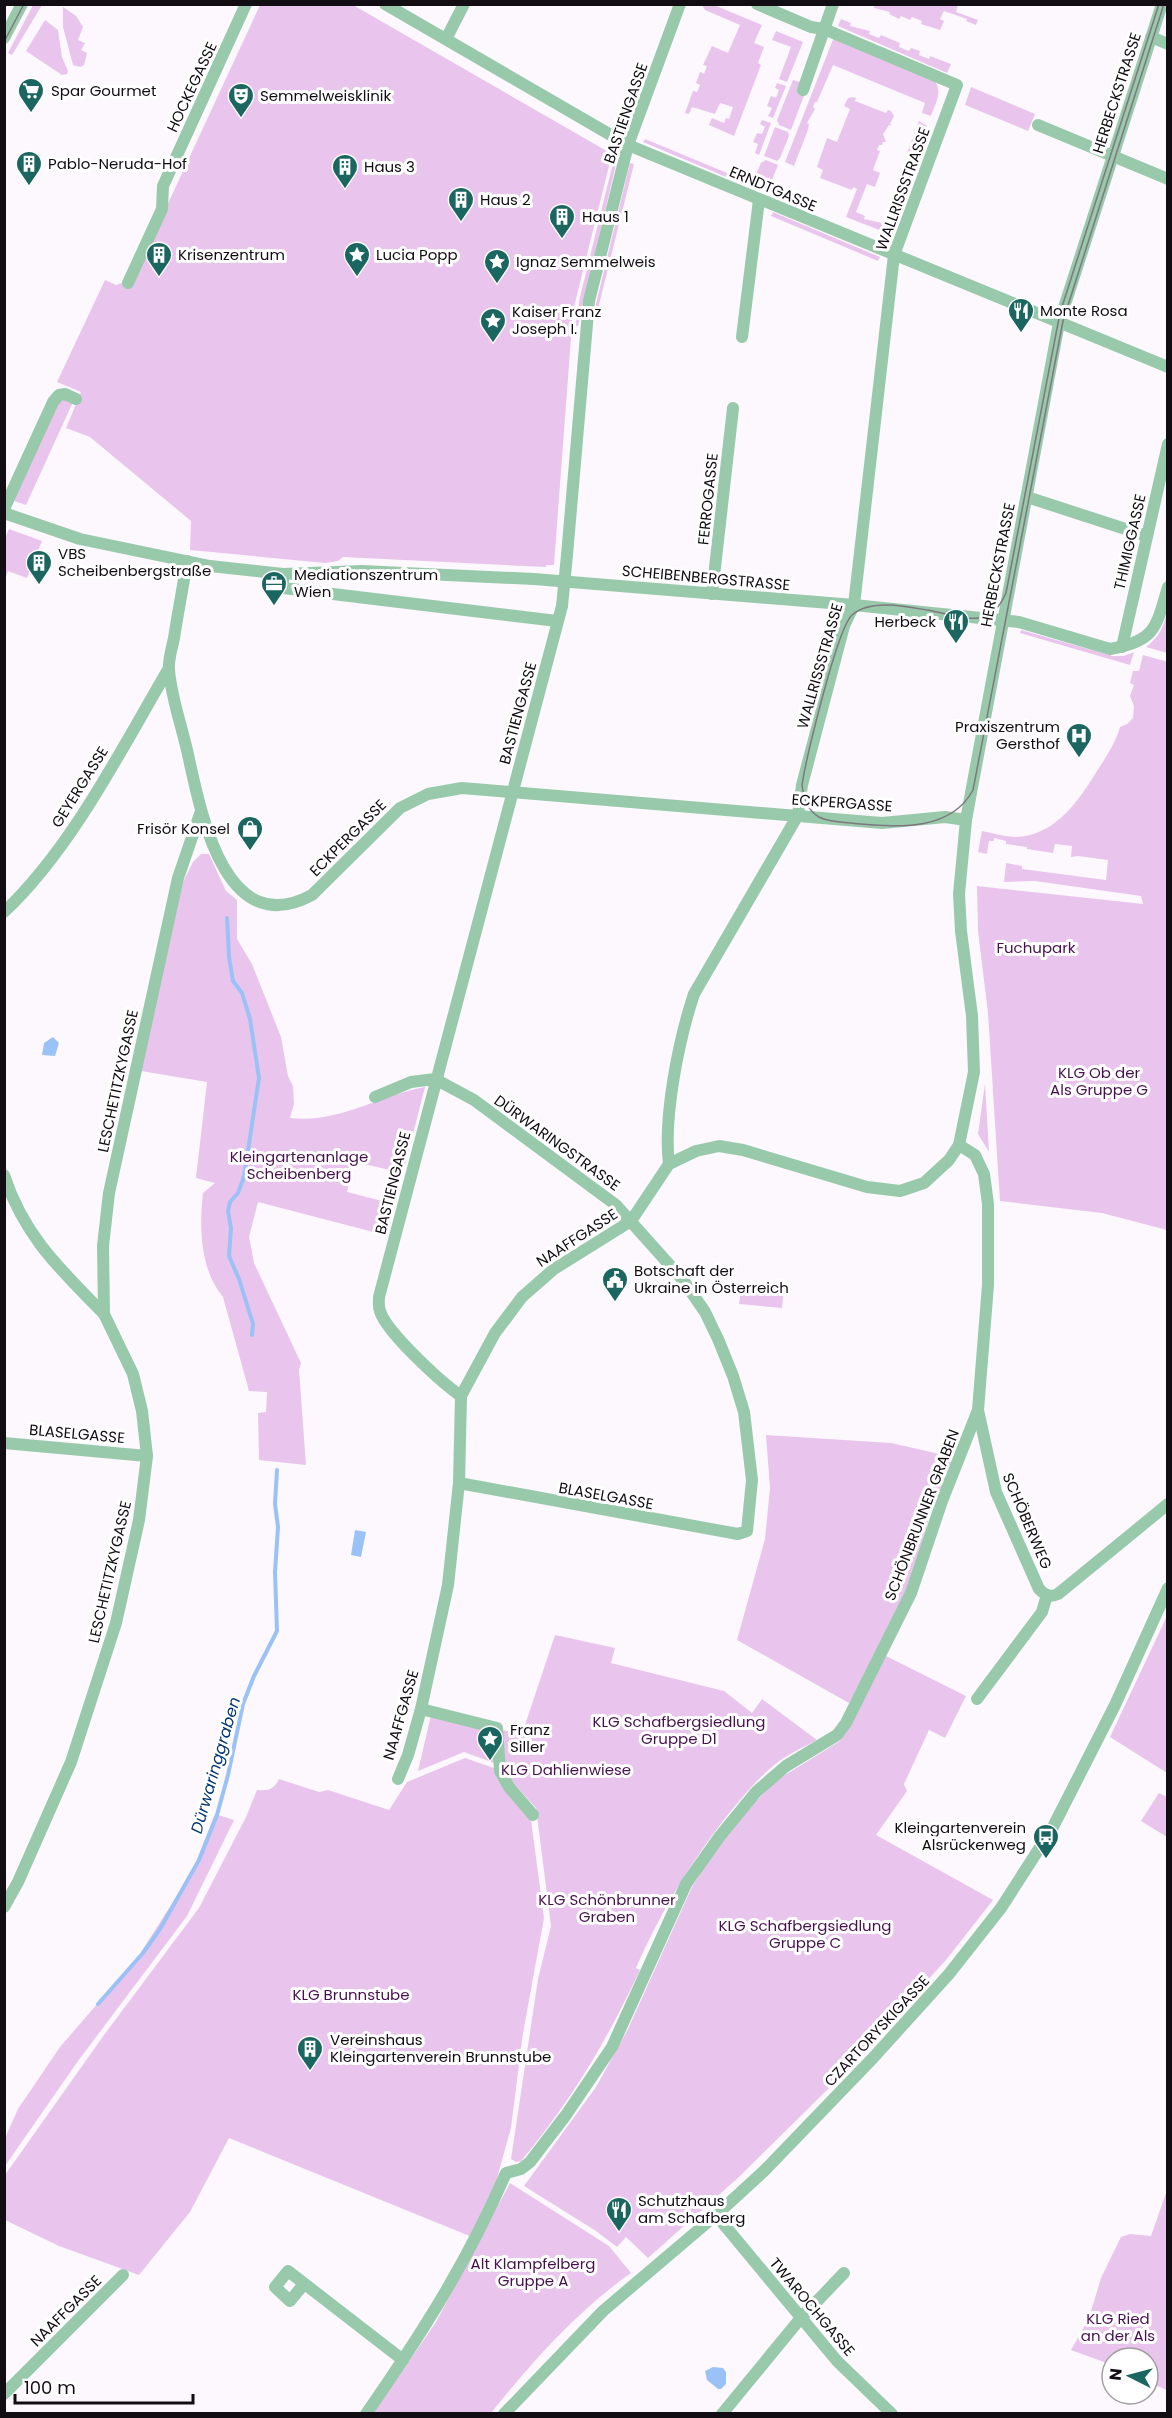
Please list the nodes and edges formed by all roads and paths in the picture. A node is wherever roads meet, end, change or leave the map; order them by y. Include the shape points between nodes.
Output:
1 (22, 4) edge
2 (246, 4) edge
3 (385, 4) edge
4 (464, 4) edge
5 (680, 4) edge
6 (758, 4) edge
7 (833, 4) edge
8 (1162, 4) edge
9 (824, 29) junction
10 (4, 38) edge
11 (1151, 38) junction
12 (446, 39) junction
13 (1167, 44) edge
14 (803, 90) dead end
15 (1038, 125) dead end
16 (628, 145) junction
17 (1112, 157) junction
18 (1167, 179) edge
19 (759, 200) junction
20 (894, 255) junction
21 (128, 283) dead end
22 (1059, 323) junction
23 (742, 337) dead end
24 (1167, 367) edge
25 (76, 399) dead end
26 (733, 408) dead end
27 (1167, 444) edge
28 (1027, 497) junction
29 (4, 511) edge
30 (1147, 536) junction
31 (187, 561) junction
32 (283, 574) junction
33 (1167, 587) edge
34 (712, 594) junction
35 (854, 605) junction
36 (1002, 620) junction
37 (557, 621) junction
38 (1122, 647) junction
39 (169, 668) junction
40 (513, 790) junction
41 (201, 811) junction
42 (798, 815) junction
43 (966, 820) junction
44 (4, 912) edge
45 (435, 1080) junction
46 (375, 1097) dead end
47 (959, 1144) junction
48 (669, 1164) junction
49 (4, 1175) edge
50 (631, 1221) junction
51 (104, 1314) junction
52 (461, 1396) junction
53 (978, 1410) junction
54 (4, 1443) edge
55 (147, 1456) junction
56 (459, 1484) junction
57 (1167, 1504) edge
58 (747, 1531) joint
59 (1167, 1588) edge
60 (1047, 1595) junction
61 (977, 1699) dead end
62 (421, 1709) junction
63 (398, 1779) dead end
64 (533, 1815) dead end
65 (4, 1907) edge
66 (716, 2215) junction
67 (844, 2273) dead end
68 (123, 2275) dead end
69 (304, 2284) dead end
70 (800, 2319) junction
71 (403, 2360) junction
72 (4, 2394) edge
73 (366, 2414) edge
74 (504, 2414) edge
75 (722, 2414) edge
76 (892, 2414) edge

1 - 10 street
2 - 21 street, HOCKEGASSE via 163,186 162,208
3 - 12 street, ERNDTGASSE
4 - 12 street
5 - 16 street, BASTIENGASSE
6 - 9 street
7 - 9 street
8 - 11 street, HERBECKSTRASSE
9 - 14 street
9 - 20 street, WALLRISSSTRASSE via 957,85
11 - 13 street
11 - 17 street, HERBECKSTRASSE
12 - 16 street, ERNDTGASSE
15 - 17 street
16 - 19 street, ERNDTGASSE
16 - 37 street, BASTIENGASSE, bridge via 589,301 562,606
17 - 18 street
17 - 22 street, HERBECKSTRASSE
19 - 20 street, ERNDTGASSE
19 - 23 street
20 - 22 street, ERNDTGASSE
20 - 35 street, WALLRISSSTRASSE
22 - 24 street, ERNDTGASSE
22 - 28 street, HERBECKSTRASSE
25 - 29 street via 65,394 53,402
26 - 34 street, FERROGASSE
27 - 30 street, THIMIGGASSE
28 - 30 street
28 - 36 street, HERBECKSTRASSE
29 - 31 street, SCHEIBENBERGSTRASSE via 80,539
30 - 38 street, THIMIGGASSE
31 - 32 street, SCHEIBENBERGSTRASSE
31 - 39 street, ECKPERGASSE
32 - 34 street, SCHEIBENBERGSTRASSE via 362,571 534,579
32 - 37 street via 283,588
33 - 38 street via 1150,634
34 - 35 street, SCHEIBENBERGSTRASSE
35 - 36 street, SCHEIBENBERGSTRASSE
35 - 42 street, WALLRISSSTRASSE via 844,626 802,785
36 - 38 street, SCHEIBENBERGSTRASSE via 1110,649
36 - 43 street, HERBECKSTRASSE
37 - 40 street, BASTIENGASSE
39 - 41 street, ECKPERGASSE
39 - 44 street, GEYERGASSE via 57,852
40 - 41 street, ECKPERGASSE via 446,789 414,800 399,808 322,887 304,899 280,904 245,895 231,881
40 - 42 street, ECKPERGASSE
40 - 45 street, BASTIENGASSE
41 - 51 street, LESCHETITZKYGASSE via 178,878 109,1193 103,1246
42 - 43 street, ECKPERGASSE via 882,823 945,817
42 - 48 street, WALLRISSSTRASSE via 694,994 684,1022 673,1090 666,1143
43 - 47 street, HERBECKSTRASSE via 959,894 974,1072
45 - 46 street via 411,1082
45 - 50 street, DÜRWARINGSTRASSE via 474,1100 616,1205
45 - 52 street, BASTIENGASSE via 379,1303 388,1325 443,1384
47 - 48 street via 949,1160 924,1183 900,1191 867,1187 719,1146 696,1151
47 - 53 street, SCHÖNBRUNNER GRABEN via 975,1155 984,1174 988,1204 988,1285
48 - 50 street, NAAFFGASSE
49 - 51 street via 45,1253
50 - 52 street, NAAFFGASSE via 554,1269 522,1298 495,1333
50 - 58 street, DÜRWARINGSTRASSE via 705,1312 733,1376 749,1447 752,1489
51 - 55 street, LESCHETITZKYGASSE via 133,1374
52 - 56 street, NAAFFGASSE
53 - 60 street, SCHÖBERWEG via 996,1492 1040,1590
53 - 71 street, SCHÖNBRUNNER GRABEN via 911,1593 846,1723 837,1735 786,1766 756,1792 686,1884 612,2046 530,2162 506,2172 454,2277
54 - 55 street, BLASELGASSE
55 - 65 street, LESCHETITZKYGASSE via 139,1520 112,1635 71,1762
56 - 58 street, BLASELGASSE via 726,1533
56 - 62 street, NAAFFGASSE via 448,1585
57 - 60 street via 1058,1594
59 - 66 street, CZARTORYSKIGASSE via 1079,1780 1001,1908 949,1974 873,2058
60 - 61 street via 1042,1612
62 - 63 street, NAAFFGASSE
62 - 64 street via 497,1728 500,1771
66 - 70 street, TWAROCHGASSE
66 - 74 street, CZARTORYSKIGASSE via 603,2311
67 - 70 street
68 - 72 street, NAAFFGASSE
69 - 71 street
70 - 75 street
70 - 76 street, TWAROCHGASSE
71 - 73 street, SCHÖNBRUNNER GRABEN

